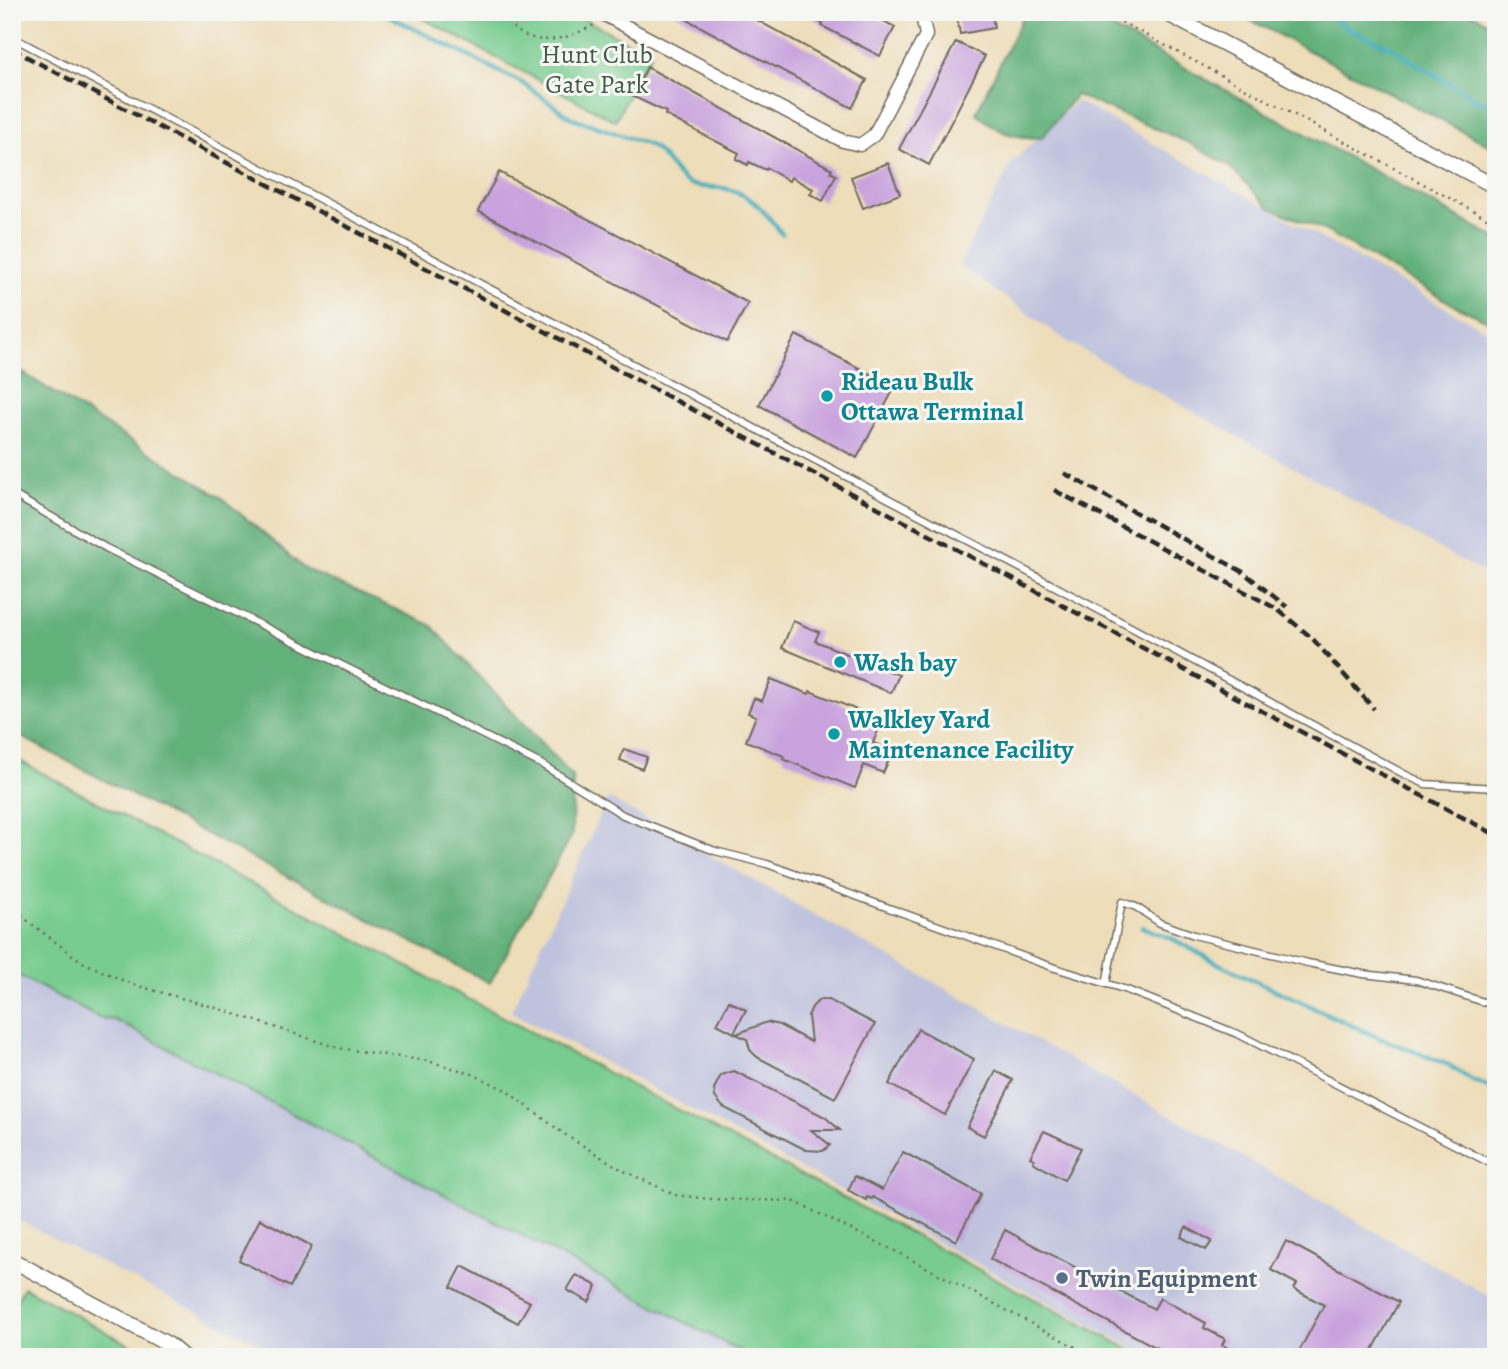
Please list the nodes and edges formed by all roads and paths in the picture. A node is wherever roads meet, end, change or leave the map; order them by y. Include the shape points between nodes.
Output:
1 (451, 12) edge
2 (462, 12) edge
3 (499, 12) edge
4 (919, 12) edge
5 (1103, 12) edge
6 (1164, 12) edge
7 (603, 14) edge
8 (12, 37) edge
9 (1496, 187) edge
10 (1496, 223) edge
11 (12, 494) edge
12 (1496, 788) edge
13 (12, 905) edge
14 (1106, 984) junction
15 (1496, 1006) edge
16 (1496, 1166) edge
17 (12, 1260) edge
18 (183, 1357) edge
19 (1094, 1357) edge

1 - 2 path
3 - 7 path via 519,32 546,41 564,39
4 - 7 street via 926,35 874,135 860,145 843,141
5 - 10 path
6 - 9 street
8 - 12 lane via 1404,774 1425,784
11 - 14 lane via 106,548 541,764 623,815 715,851 767,864
13 - 19 path via 82,962 131,984 338,1048 428,1061 470,1073 504,1089 624,1171 676,1195 793,1201
14 - 15 lane via 1122,902 1194,935 1363,974 1416,980
14 - 16 lane via 1240,1035
17 - 18 street

